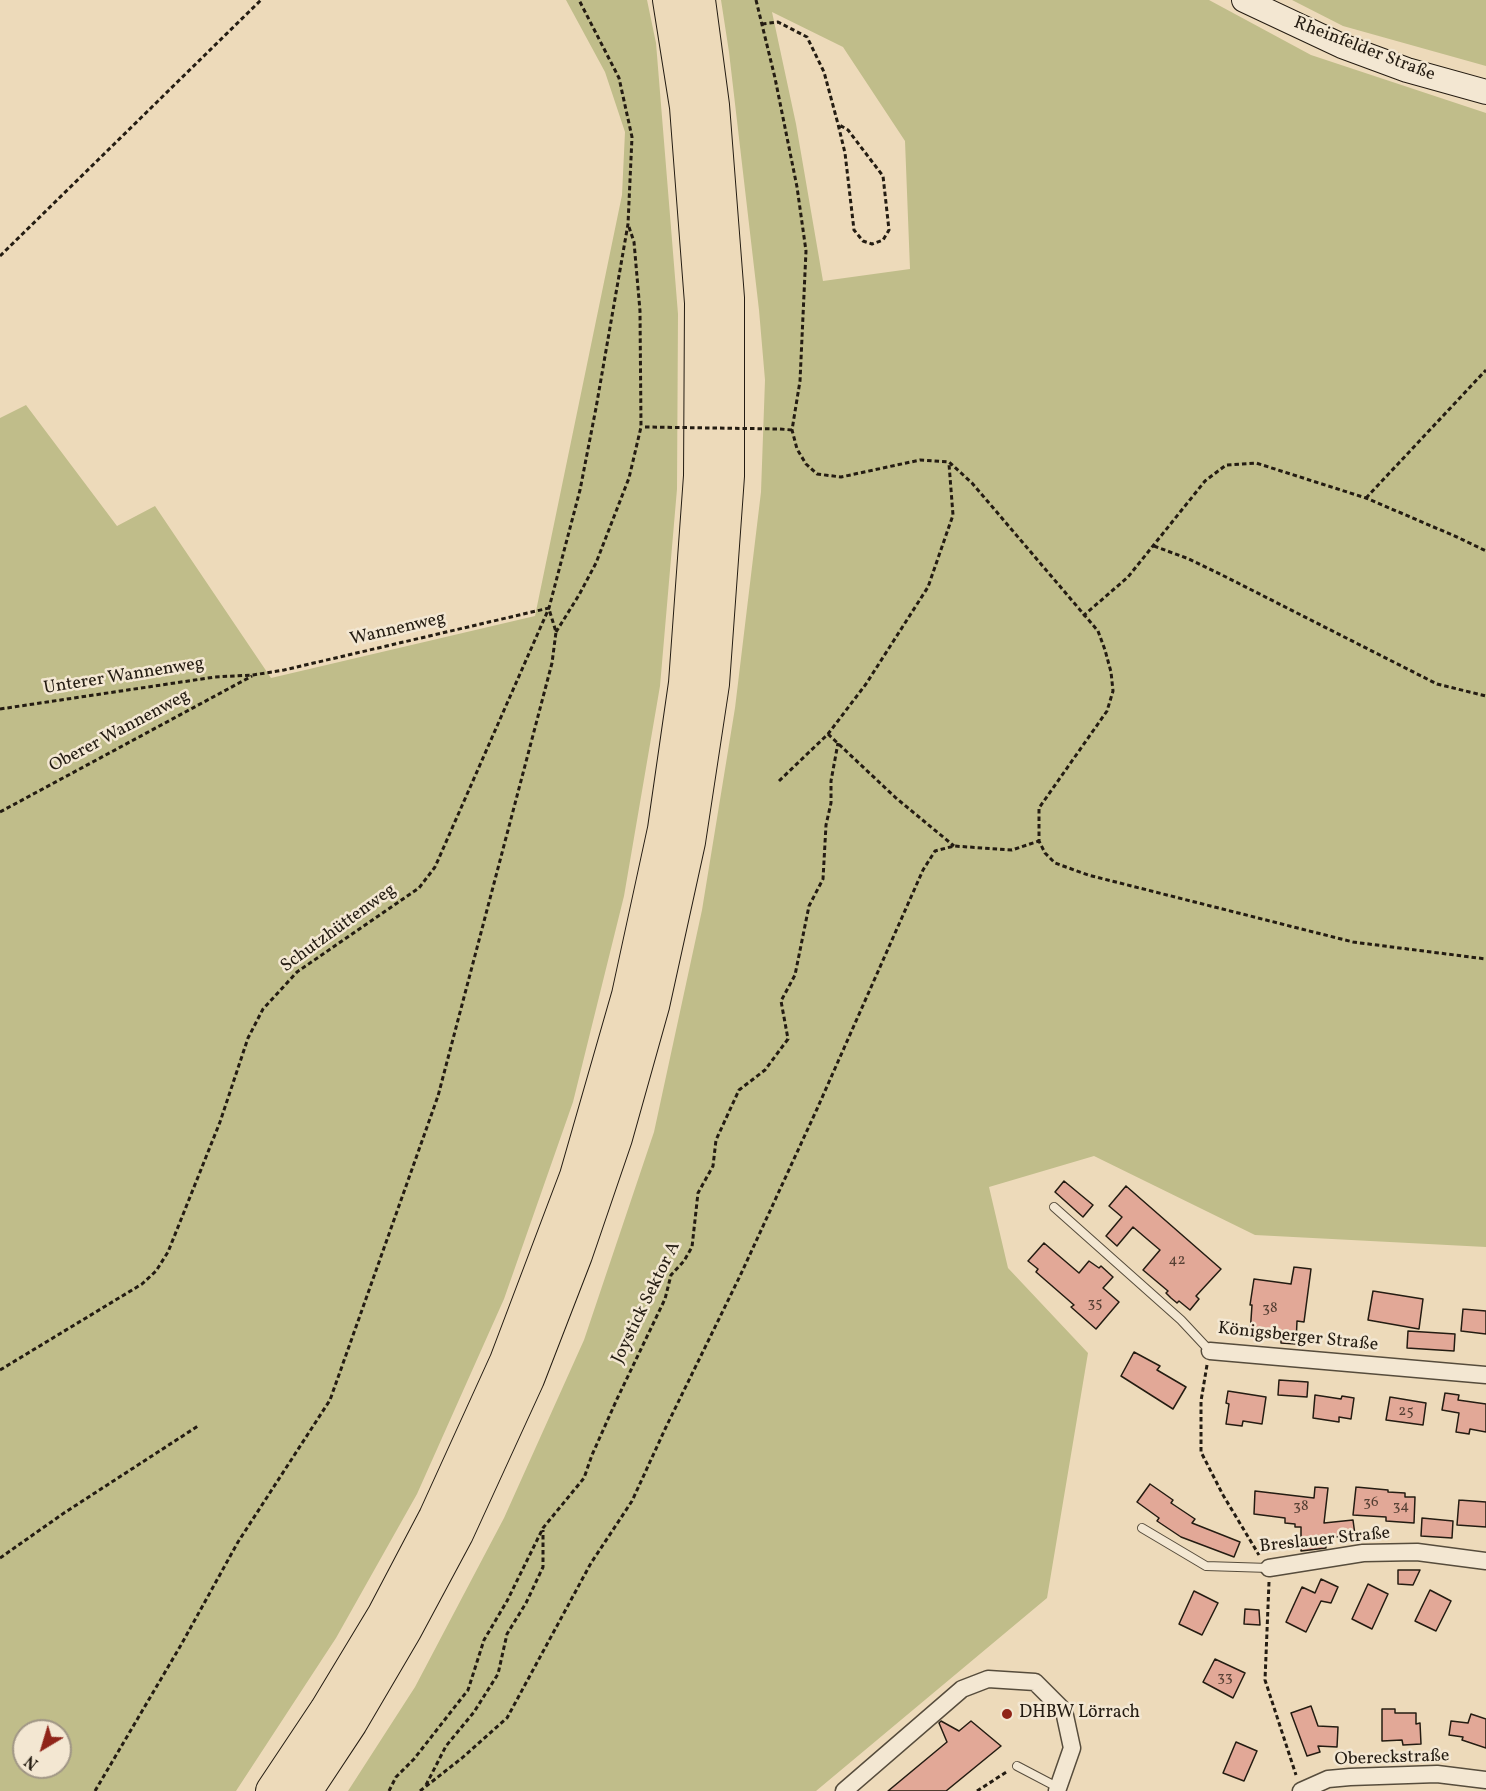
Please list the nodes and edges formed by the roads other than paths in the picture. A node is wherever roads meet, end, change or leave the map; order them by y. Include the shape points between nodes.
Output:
1 (669, 0) edge
2 (699, 0) edge
3 (1244, 0) edge
4 (1486, 92) edge
5 (1054, 1207) dead end
6 (1210, 1351) joint
7 (1486, 1375) edge
8 (1142, 1528) dead end
9 (1486, 1561) edge
10 (1269, 1568) joint
11 (1017, 1766) road end
12 (1486, 1780) edge
13 (1060, 1790) edge
14 (272, 1791) edge
15 (306, 1791) edge
16 (844, 1791) edge
17 (1301, 1791) edge

1 - 14 highway via 686,107 701,303 700,476 685,683 664,829 628,995 576,1176 506,1361 435,1516 384,1614
2 - 15 highway via 713,105 728,298 728,476 713,684 689,842 653,1006 616,1138 528,1379 457,1534 405,1631
3 - 4 main road, Rheinfelder Straße via 1342,46 1407,70
5 - 6 lane, Königsberger Straße via 1181,1320
6 - 7 street, Königsberger Straße
8 - 10 lane, Breslauer Straße via 1206,1566
9 - 10 street, Breslauer Straße via 1417,1552 1363,1553
11 - 13 lane
12 - 17 street, Obereckstraße via 1437,1774 1350,1776 1328,1779
13 - 16 street via 1072,1748 1064,1711 1035,1682 988,1679 962,1689

